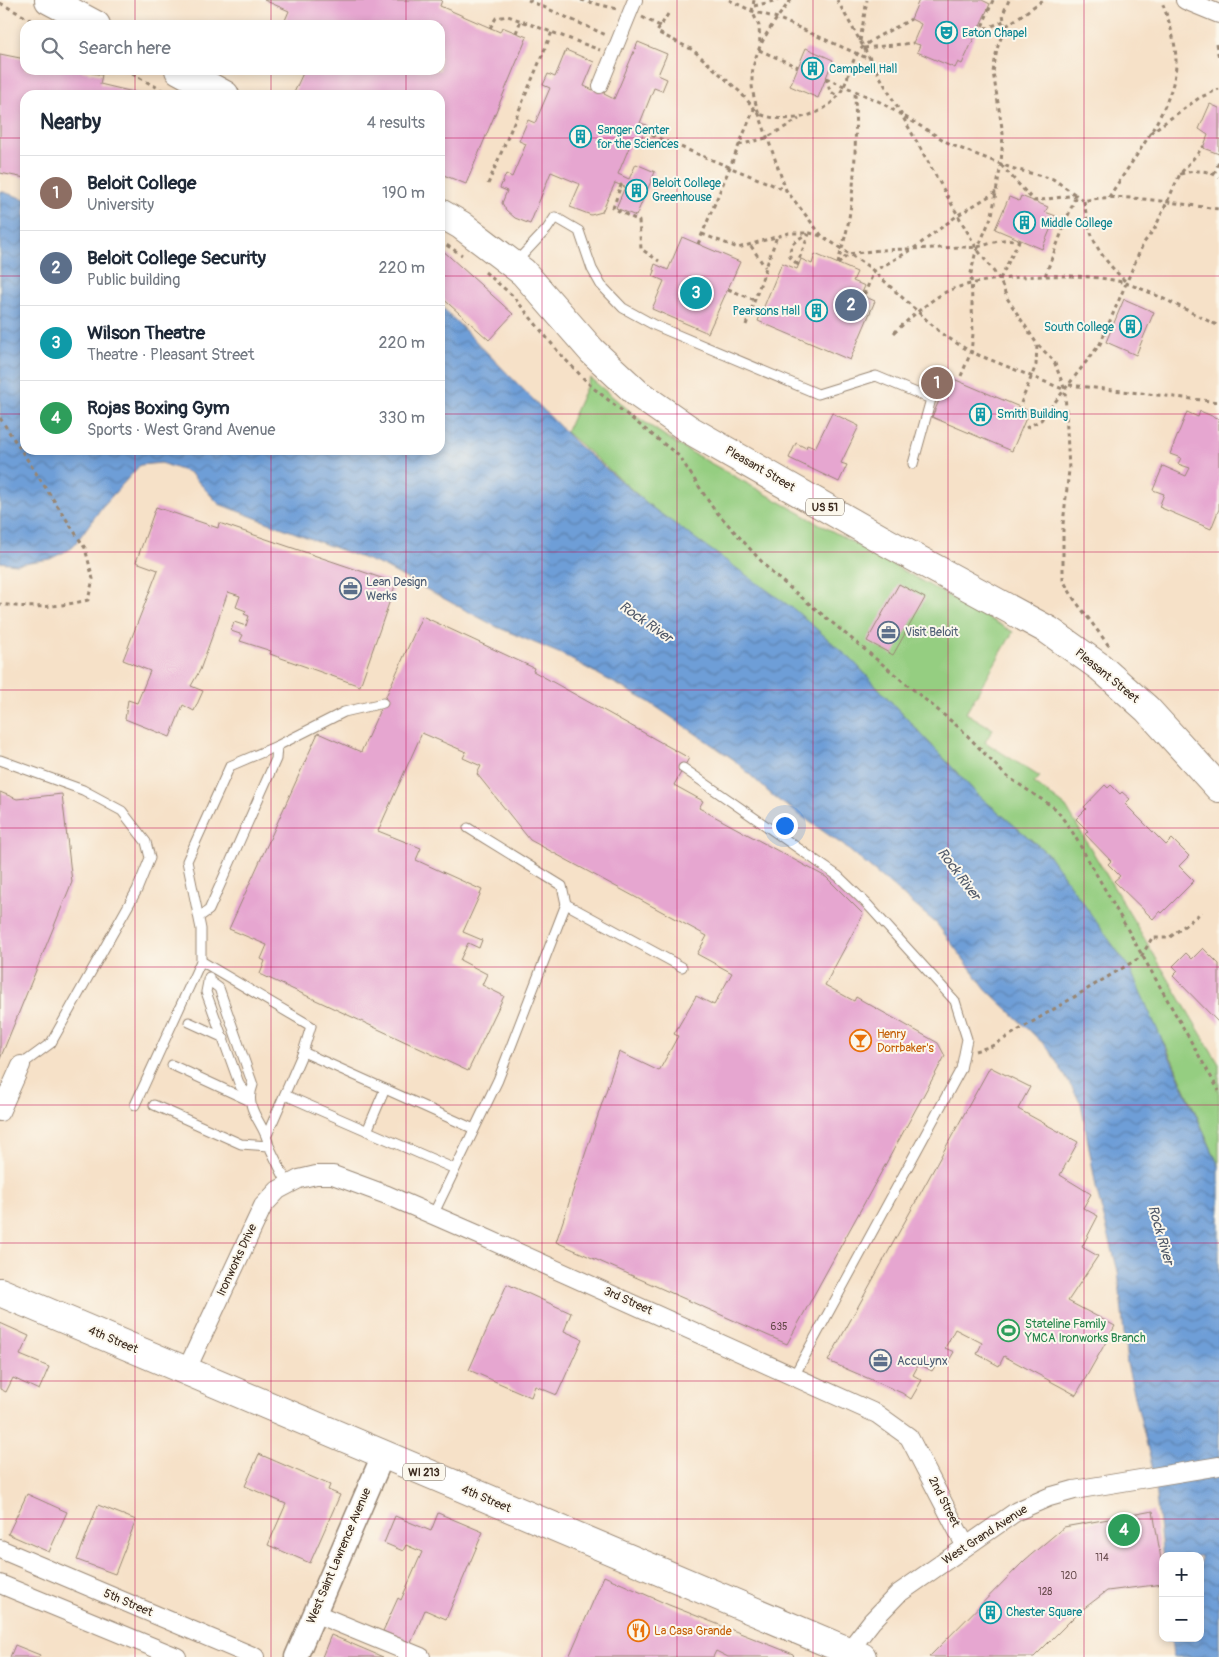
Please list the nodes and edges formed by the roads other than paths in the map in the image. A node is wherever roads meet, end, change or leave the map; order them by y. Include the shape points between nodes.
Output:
1 (50, 0) edge
2 (635, 0) edge
3 (1185, 0) edge
4 (1219, 14) edge
5 (87, 20) edge
6 (188, 75) edge
7 (600, 86) dead end
8 (216, 90) edge
9 (445, 216) edge
10 (513, 265) junction
11 (913, 464) dead end
12 (382, 703) dead end
13 (277, 746) junction
14 (0, 760) edge
15 (683, 768) dead end
16 (1219, 788) edge
17 (468, 828) dead end
18 (566, 904) junction
19 (199, 917) junction
20 (200, 962) junction
21 (211, 967) junction
22 (682, 967) dead end
23 (208, 980) junction
24 (188, 1022) dead end
25 (224, 1038) junction
26 (303, 1052) junction
27 (243, 1060) junction
28 (21, 1065) joint
29 (172, 1065) dead end
30 (233, 1065) junction
31 (385, 1089) junction
32 (285, 1095) junction
33 (249, 1098) junction
34 (2, 1103) edge
35 (135, 1105) dead end
36 (154, 1105) dead end
37 (474, 1129) junction
38 (367, 1131) junction
39 (267, 1135) junction
40 (269, 1146) junction
41 (455, 1169) junction
42 (316, 1174) joint
43 (288, 1185) junction
44 (433, 1215) junction
45 (0, 1292) edge
46 (186, 1371) junction
47 (794, 1376) junction
48 (383, 1455) junction
49 (922, 1460) joint
50 (1219, 1466) edge
51 (966, 1545) junction
52 (0, 1550) edge
53 (0, 1584) edge
54 (314, 1613) junction
55 (852, 1655) edge
56 (177, 1657) edge
57 (255, 1657) edge
58 (296, 1657) edge
59 (421, 1657) edge

1 - 5 main road
2 - 7 street
3 - 4 street
6 - 8 main road
9 - 10 main road, Pleasant Street / US 51
10 - 11 lane via 555,217 579,231 592,270 608,295 623,308 654,325 818,394 876,376 931,399
10 - 16 main road, Pleasant Street / US 51 via 523,272 592,351 637,393 690,430 1048,630 1100,667 1147,709
12 - 13 lane via 344,712
13 - 19 lane via 276,759 209,910
13 - 19 lane via 230,766 187,861
14 - 28 lane via 83,790 122,811 146,842 150,858 137,890 51,1043
15 - 47 lane via 838,876 955,1001 967,1039 960,1069
17 - 18 lane via 562,886
18 - 22 lane
18 - 37 lane via 498,1080
19 - 20 lane via 202,929
20 - 21 lane
20 - 35 lane
21 - 23 lane
21 - 26 lane via 311,1026
23 - 25 lane via 206,992
23 - 27 lane via 219,988
24 - 25 lane
25 - 30 lane
26 - 31 lane
26 - 32 lane
27 - 30 lane
27 - 33 lane via 253,1084
28 - 34 street
29 - 33 lane
30 - 33 lane via 240,1086
31 - 37 lane
31 - 38 lane
32 - 38 lane
32 - 39 lane
33 - 39 lane via 253,1113
36 - 40 lane via 241,1144
37 - 41 lane
38 - 41 lane
39 - 40 lane
40 - 43 lane
41 - 44 lane
42 - 43 street, Ironworks Drive
42 - 44 street, 3rd Street via 333,1175
43 - 46 street, Ironworks Drive via 278,1190 263,1206
44 - 47 street, 3rd Street
45 - 46 main road, 4th Street / WI 213
46 - 48 main road, 4th Street / WI 213
47 - 49 street, 3rd Street via 877,1414 908,1437
48 - 54 street, West Saint Lawrence Avenue
48 - 55 main road, 4th Street / WI 213
49 - 51 street, 2nd Street
50 - 51 street, West Grand Avenue via 1049,1497 1017,1510
51 - 55 street, West Grand Avenue via 882,1609
52 - 57 street, 5th Street
53 - 56 street
54 - 58 street, West Saint Lawrence Avenue
54 - 59 street

